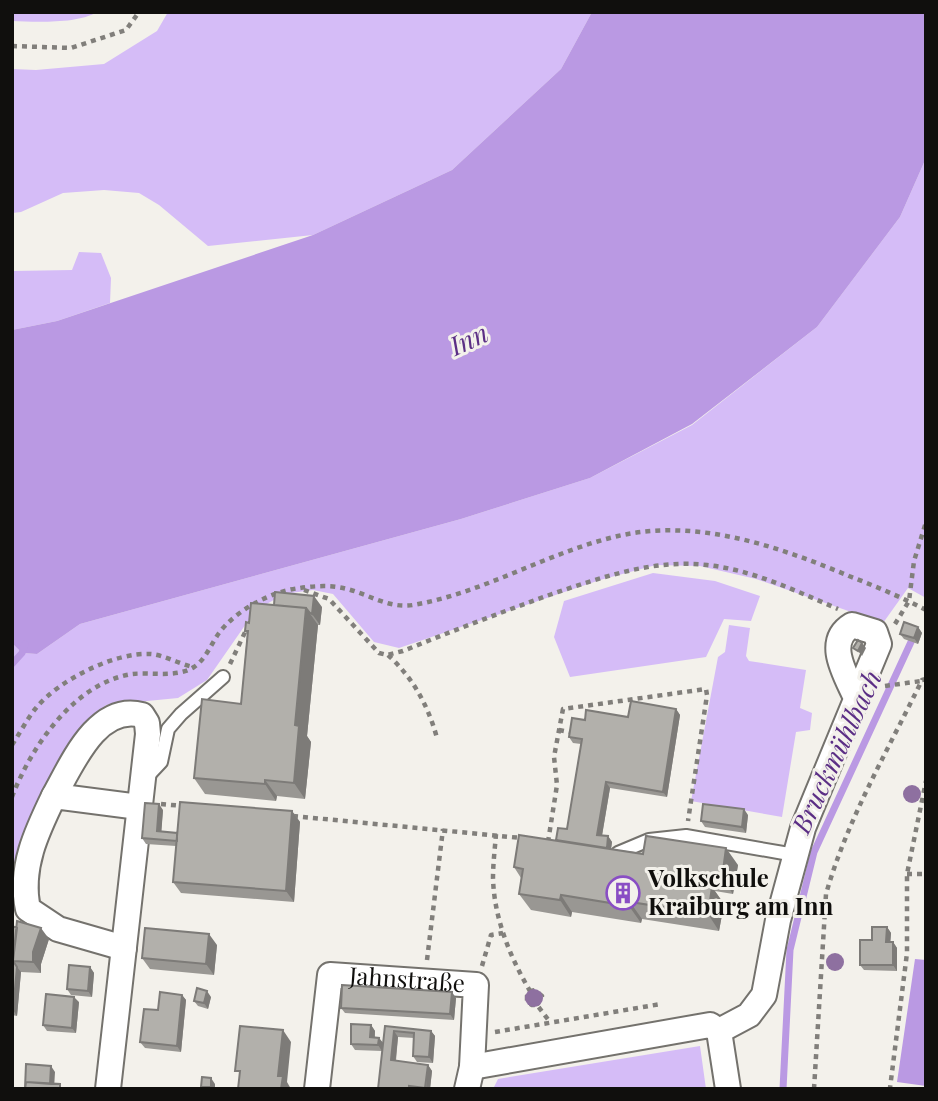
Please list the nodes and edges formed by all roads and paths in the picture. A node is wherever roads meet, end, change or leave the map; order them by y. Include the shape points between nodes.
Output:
1 (139, 12) edge
2 (12, 46) edge
3 (926, 522) edge
4 (299, 588) junction
5 (909, 601) junction
6 (926, 610) edge
7 (256, 612) edge
8 (251, 621) edge
9 (852, 625) junction
10 (387, 654) junction
11 (194, 667) dead end
12 (223, 677) joint
13 (924, 680) edge
14 (884, 686) dead end
15 (856, 698) junction
16 (559, 730) junction
17 (574, 733) edge
18 (437, 738) dead end
19 (12, 745) edge
20 (926, 781) edge
21 (54, 796) junction
22 (140, 797) junction
23 (193, 807) edge
24 (288, 816) edge
25 (443, 829) junction
26 (496, 834) junction
27 (687, 836) junction
28 (522, 838) edge
29 (535, 840) edge
30 (548, 842) junction
31 (560, 843) edge
32 (618, 853) edge
33 (795, 855) junction
34 (907, 874) junction
35 (926, 874) edge
36 (19, 902) edge
37 (503, 933) junction
38 (124, 948) junction
39 (425, 981) junction
40 (476, 985) junction
41 (530, 991) junction
42 (537, 1004) junction
43 (661, 1004) dead end
44 (550, 1023) junction
45 (719, 1031) junction
46 (474, 1035) junction
47 (469, 1078) edge
48 (108, 1089) edge
49 (317, 1089) edge
50 (728, 1089) edge
51 (814, 1089) edge
52 (892, 1089) edge

1 - 2 path via 127,30 71,48
3 - 5 path via 914,561
4 - 5 path via 341,587 393,606 411,606 618,536 683,532 720,534 773,546
4 - 7 path via 261,602
4 - 10 path via 328,599 379,653
5 - 6 path
8 - 12 path
9 - 10 path via 841,611 746,573 708,565 663,564 585,583
9 - 15 street via 836,645
9 - 15 street via 875,632 879,643
10 - 18 path via 420,692
11 - 19 path via 155,654 116,659 96,667 56,688 35,709
12 - 22 lane via 168,729 161,762
13 - 14 path
13 - 51 path via 834,864 826,894
15 - 33 street
16 - 17 path
16 - 27 path via 563,709 706,689
16 - 30 path
20 - 34 path
21 - 22 street
21 - 22 street via 73,762 106,720 132,712 147,723
21 - 36 street via 26,865
22 - 23 path
22 - 38 street
24 - 25 path
25 - 26 path
25 - 39 path
26 - 28 path
26 - 37 path via 493,877
27 - 32 lane via 649,840
27 - 33 lane
29 - 30 path
30 - 31 path
33 - 45 street via 764,995 749,1015
34 - 35 path
34 - 52 path via 907,953
36 - 38 street via 58,929
37 - 40 path via 491,935
37 - 41 path
38 - 48 street
39 - 40 street, Jahnstraße
39 - 49 street, Jahnstraße via 330,975
40 - 46 street, Jahnstraße
41 - 42 path via 541,996
41 - 42 path via 527,1002
42 - 44 path
43 - 44 path
44 - 46 path
45 - 47 street, Jahnstraße via 710,1025
45 - 50 street
46 - 47 street, Jahnstraße

